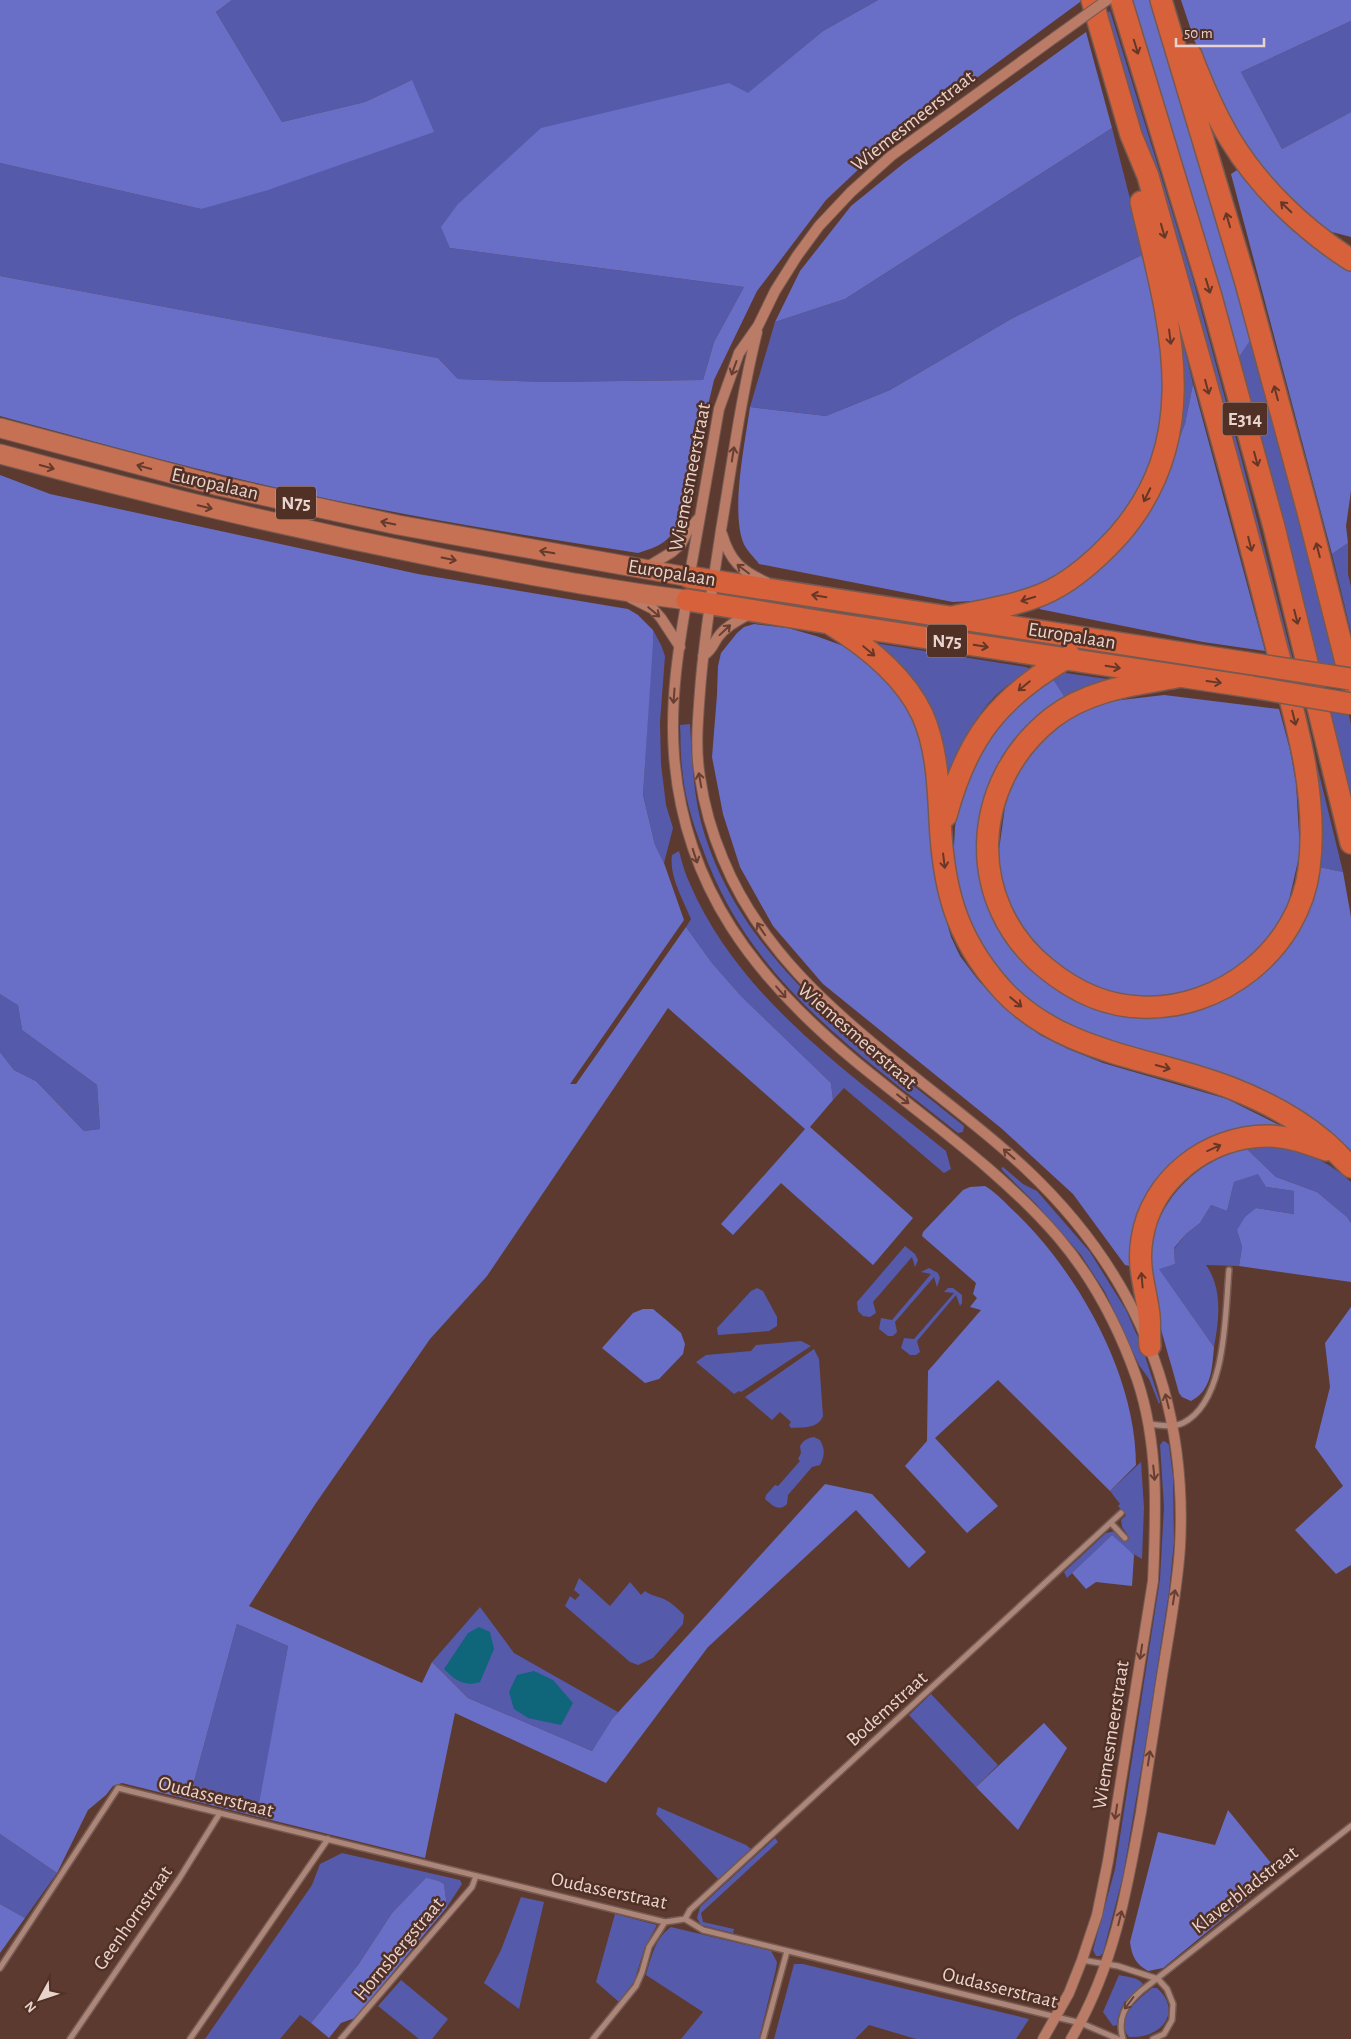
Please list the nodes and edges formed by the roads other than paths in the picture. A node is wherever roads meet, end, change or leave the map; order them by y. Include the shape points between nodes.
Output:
1 (1092, 0) edge
2 (1107, 0) edge
3 (1121, 0) edge
4 (1162, 0) edge
5 (1131, 135) junction
6 (1309, 228) junction
7 (1351, 246) edge
8 (1351, 260) edge
9 (758, 326) junction
10 (0, 428) edge
11 (0, 454) edge
12 (699, 518) junction
13 (721, 531) junction
14 (644, 569) junction
15 (689, 577) junction
16 (713, 580) junction
17 (617, 589) junction
18 (782, 590) junction
19 (686, 600) junction
20 (709, 604) junction
21 (754, 610) junction
22 (952, 617) junction
23 (829, 623) junction
24 (1123, 644) junction
25 (680, 647) junction
26 (703, 656) junction
27 (1064, 659) junction
28 (1177, 677) junction
29 (1351, 681) edge
30 (1351, 704) edge
31 (941, 835) junction
32 (1351, 843) edge
33 (1344, 1161) edge
34 (1229, 1270) dead end
35 (1150, 1346) junction
36 (1149, 1424) junction
37 (1173, 1426) junction
38 (1122, 1514) dead end
39 (1111, 1523) junction
40 (1125, 1538) dead end
41 (220, 1813) junction
42 (1351, 1826) edge
43 (328, 1839) junction
44 (476, 1876) junction
45 (685, 1919) junction
46 (664, 1922) junction
47 (787, 1951) junction
48 (1082, 1960) junction
49 (1107, 1965) junction
50 (0, 1968) edge
51 (1158, 1978) junction
52 (1056, 2017) junction
53 (1081, 2023) junction
54 (1164, 2036) edge
55 (70, 2039) edge
56 (190, 2039) edge
57 (341, 2039) edge
58 (593, 2039) edge
59 (763, 2039) edge
60 (1043, 2039) edge
61 (1071, 2039) edge
62 (1118, 2039) edge
63 (1123, 2039) edge
64 (1153, 2039) edge

1 - 5 highway
2 - 9 main road, Wiemesmeerstraat, bridge via 941,118 851,192 819,226 797,256
3 -> 32 highway, E314 via 1210,293 1251,442
6 -> 4 highway via 1261,181 1230,138 1179,26
29 -> 4 highway, E314 via 1246,283
5 -> 22 highway via 1139,192 1166,306 1172,356 1175,397 1170,436 1159,470 1127,525 1104,551 1062,585 1007,606
5 -> 28 highway via 1148,176 1247,533 1305,763 1312,827 1309,873 1297,912 1278,943 1252,970 1220,990 1185,1003 1142,1007 1102,1001 1064,983 1031,956 1007,923 991,885 986,849 990,811 1003,776 1031,736 1054,716 1086,697
6 - 7 highway
6 - 8 highway
9 -> 12 main road, Wiemesmeerstraat via 739,353 719,409
13 -> 9 main road, Wiemesmeerstraat
14 -> 10 main road, Europalaan / N75 via 398,525 173,475
11 -> 17 main road, Europalaan / N75 via 189,503 352,540
12 - 14 main road via 681,544
12 - 15 main road, Wiemesmeerstraat
13 - 16 main road, Wiemesmeerstraat
18 -> 13 main road via 736,564
14 - 15 main road, Europalaan / N75
15 - 16 highway, Europalaan / N75
15 - 19 main road, Wiemesmeerstraat
16 - 18 highway, Europalaan / N75
16 - 20 main road, Wiemesmeerstraat
17 - 19 main road, Europalaan / N75
17 -> 25 main road via 653,609
22 -> 18 highway, Europalaan / N75
19 - 20 highway, Europalaan / N75
19 - 25 main road, Wiemesmeerstraat
20 - 21 highway, Europalaan / N75
20 - 26 main road, Wiemesmeerstraat
21 - 23 highway, Europalaan / N75
26 -> 21 main road via 728,627
22 - 24 highway, Europalaan / N75
23 -> 27 highway, Europalaan / N75
23 -> 31 highway via 849,635 892,671 922,714 933,744
24 - 27 highway via 1084,650
24 - 29 highway, Europalaan / N75, bridge
25 -> 36 main road, Wiemesmeerstraat via 672,718 678,792 698,865 736,936 770,979 816,1028 975,1156 1059,1238 1106,1307 1138,1381
35 -> 26 main road, Wiemesmeerstraat via 1111,1269 1057,1200 990,1138 827,1005 762,933 722,858 706,812 699,773 697,730
27 -> 28 highway, Europalaan / N75
27 -> 31 highway via 1035,677 986,724 960,770
28 -> 30 highway, Europalaan / N75, bridge
31 -> 33 highway via 950,892 962,932 977,958 1015,1001 1053,1029 1075,1039 1202,1078 1254,1098 1300,1123
35 -> 33 highway via 1149,1315 1143,1289 1142,1239 1160,1193 1173,1176 1212,1148 1236,1140 1266,1136 1288,1138
34 - 37 street via 1219,1368 1214,1383 1196,1414
37 -> 35 main road, Wiemesmeerstraat
36 - 37 street
36 -> 48 main road, Wiemesmeerstraat via 1156,1495 1153,1581 1108,1862 1097,1915
49 -> 37 main road, Wiemesmeerstraat via 1131,1867 1177,1580 1181,1498
38 - 39 street, Bodemstraat
39 - 40 street
39 - 45 street, Bodemstraat via 690,1910
41 - 43 street, Oudasserstraat
41 - 50 street, Oudasserstraat via 118,1788
41 - 55 street, Geenhornstraat
42 - 51 street, Klaverbladstraat
43 - 44 street, Oudasserstraat
43 - 56 street
44 - 46 street, Oudasserstraat
44 - 57 street, Hornsbergstraat via 472,1887
45 - 46 street, Oudasserstraat
45 - 47 street, Oudasserstraat via 702,1930
46 - 58 street via 649,1947 636,1986
47 - 52 street, Oudasserstraat
47 - 59 street
48 - 49 street
48 - 52 main road, Wiemesmeerstraat
49 - 51 street
49 - 53 main road, Wiemesmeerstraat
51 - 54 street via 1173,2004 1172,2020
51 -> 63 street, Klaverbladstraat via 1127,2003 1120,2018
52 - 53 street, Oudasserstraat
52 - 60 main road, Wiemesmeerstraat
53 - 61 main road, Wiemesmeerstraat
53 - 62 street, Oudasserstraat
54 - 64 street

